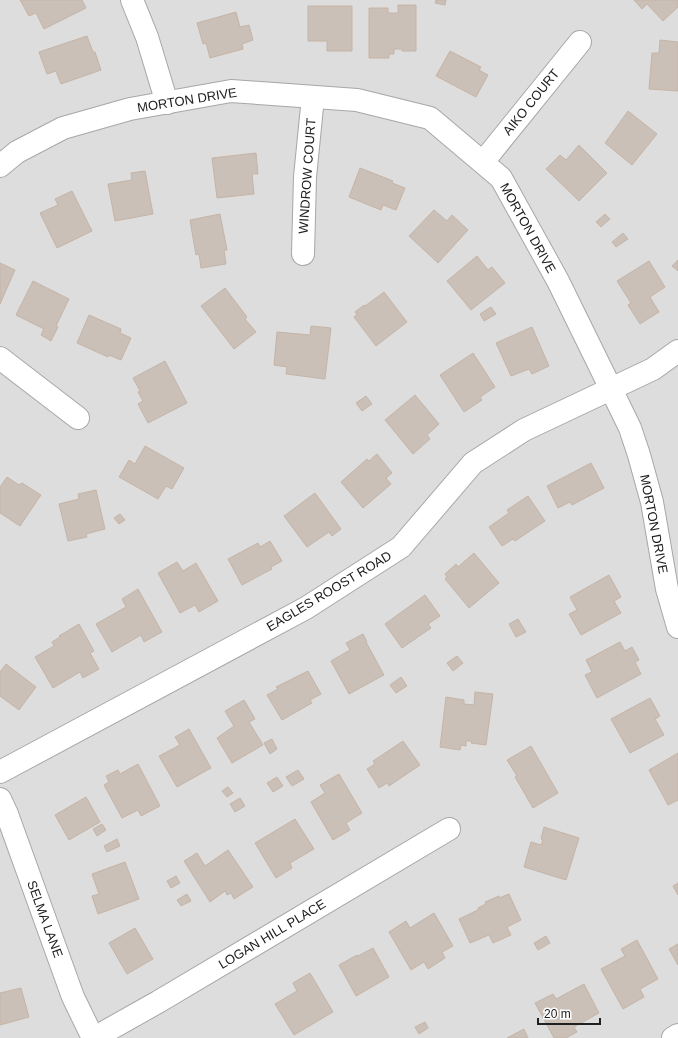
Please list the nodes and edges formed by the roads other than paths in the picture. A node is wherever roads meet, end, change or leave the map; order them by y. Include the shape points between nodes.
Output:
1 (132, 0) edge
2 (580, 42) dead end
3 (313, 97) junction
4 (167, 103) junction
5 (483, 162) junction
6 (0, 166) edge
7 (303, 254) dead end
8 (678, 351) edge
9 (0, 358) edge
10 (611, 389) junction
11 (78, 418) dead end
12 (678, 627) edge
13 (0, 772) edge
14 (0, 799) edge
15 (449, 829) dead end
16 (678, 1035) edge
17 (94, 1038) edge
18 (673, 1038) edge

1 - 4 street via 147,37
2 - 5 street, AIKO COURT
3 - 4 street, MORTON DRIVE via 231,91
3 - 5 street, MORTON DRIVE via 357,100 430,118
3 - 7 street, WINDROW COURT via 305,177
4 - 6 street, MORTON DRIVE via 130,109 63,128 17,152
5 - 10 street, MORTON DRIVE via 501,178 558,281
8 - 10 street, EAGLES ROOST ROAD via 653,369
9 - 11 street
10 - 12 street, MORTON DRIVE via 630,428 639,454 652,502 667,589
10 - 13 street, EAGLES ROOST ROAD via 524,430 473,463 401,547 306,608
14 - 17 street, SELMA LANE via 74,997
15 - 17 street, LOGAN HILL PLACE
16 - 18 street

